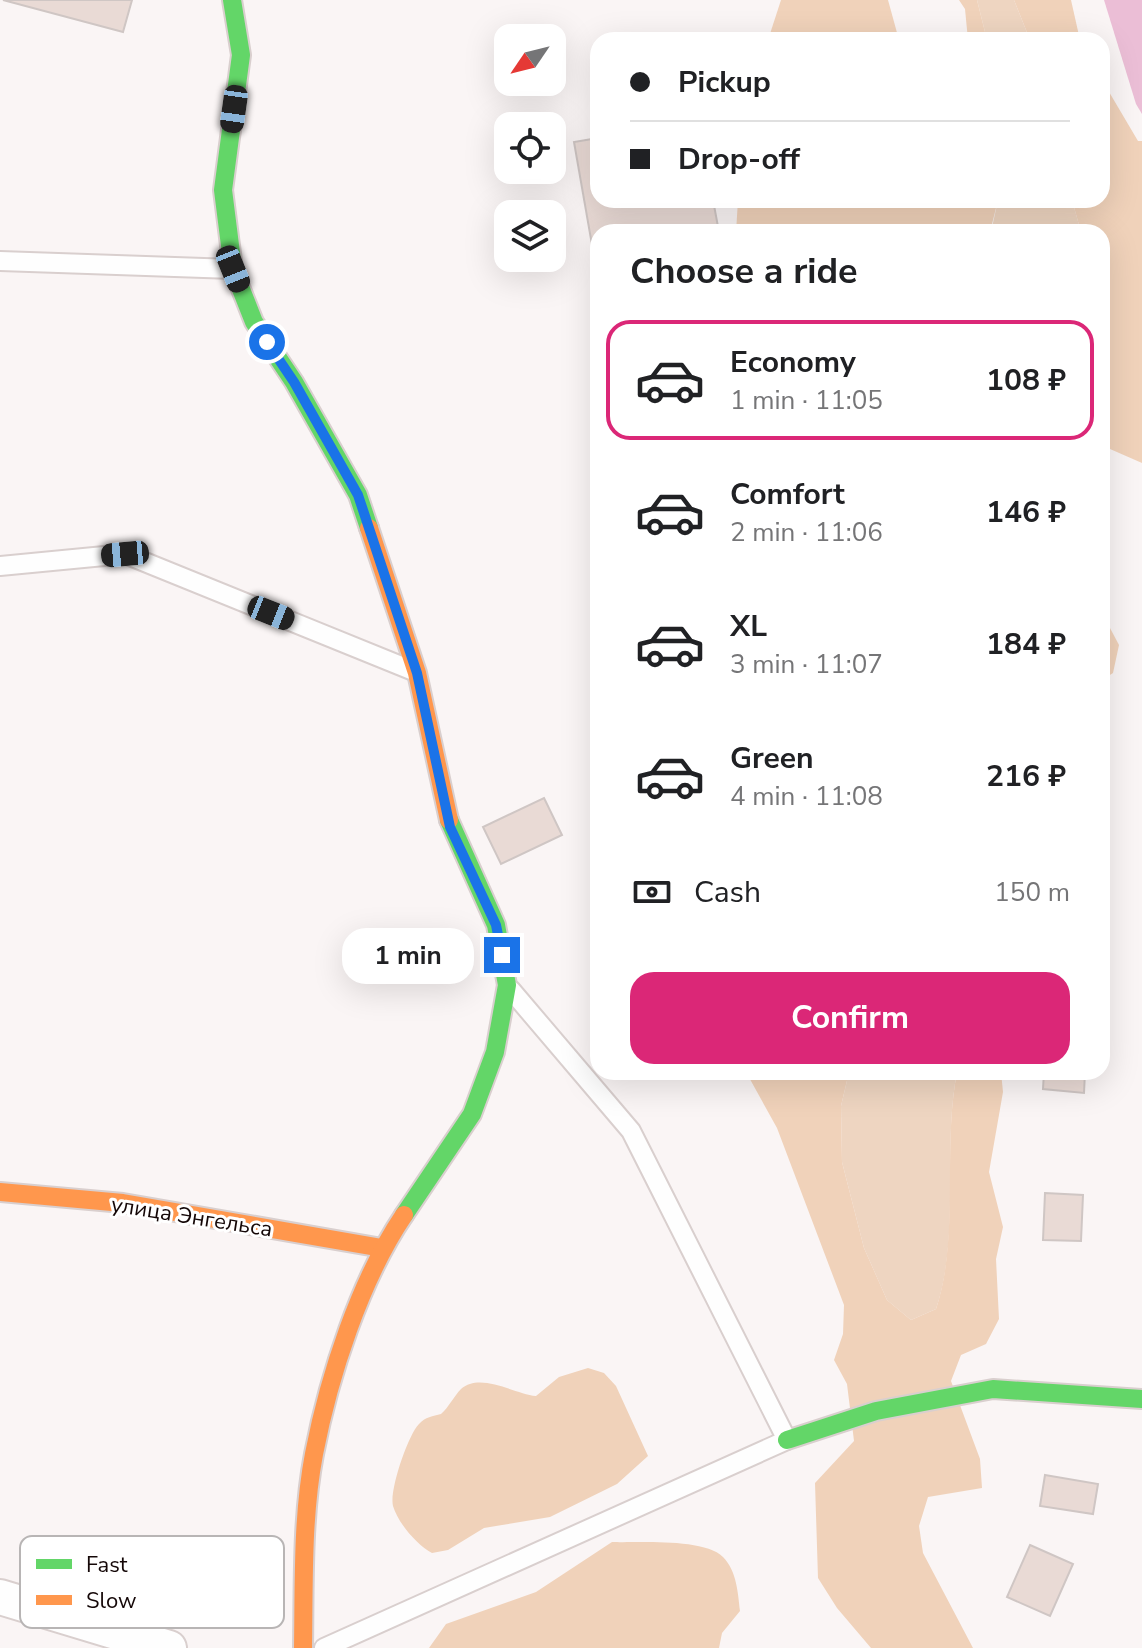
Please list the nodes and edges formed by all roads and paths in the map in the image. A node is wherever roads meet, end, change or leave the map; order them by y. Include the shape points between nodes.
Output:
1 (232, 0) edge
2 (0, 261) edge
3 (233, 269) junction
4 (0, 566) edge
5 (417, 673) junction
6 (507, 985) junction
7 (0, 1192) edge
8 (382, 1248) junction
9 (1142, 1399) edge
10 (787, 1440) junction
11 (0, 1597) edge
12 (20, 1603) edge
13 (103, 1628) edge
14 (169, 1648) edge
15 (303, 1648) edge
16 (324, 1648) edge

1 - 3 street via 241,55 223,190
2 - 3 lane
3 - 5 street via 254,322 358,495
4 - 5 lane via 125,554
5 - 6 street via 450,827 496,925
6 - 8 street via 495,1052 472,1114
6 - 10 lane via 631,1131
7 - 8 street, улица Энгельса via 123,1203
8 - 15 street via 343,1349 314,1454
9 - 10 street via 993,1389 876,1411
10 - 16 lane
11 - 12 street
13 - 14 street

